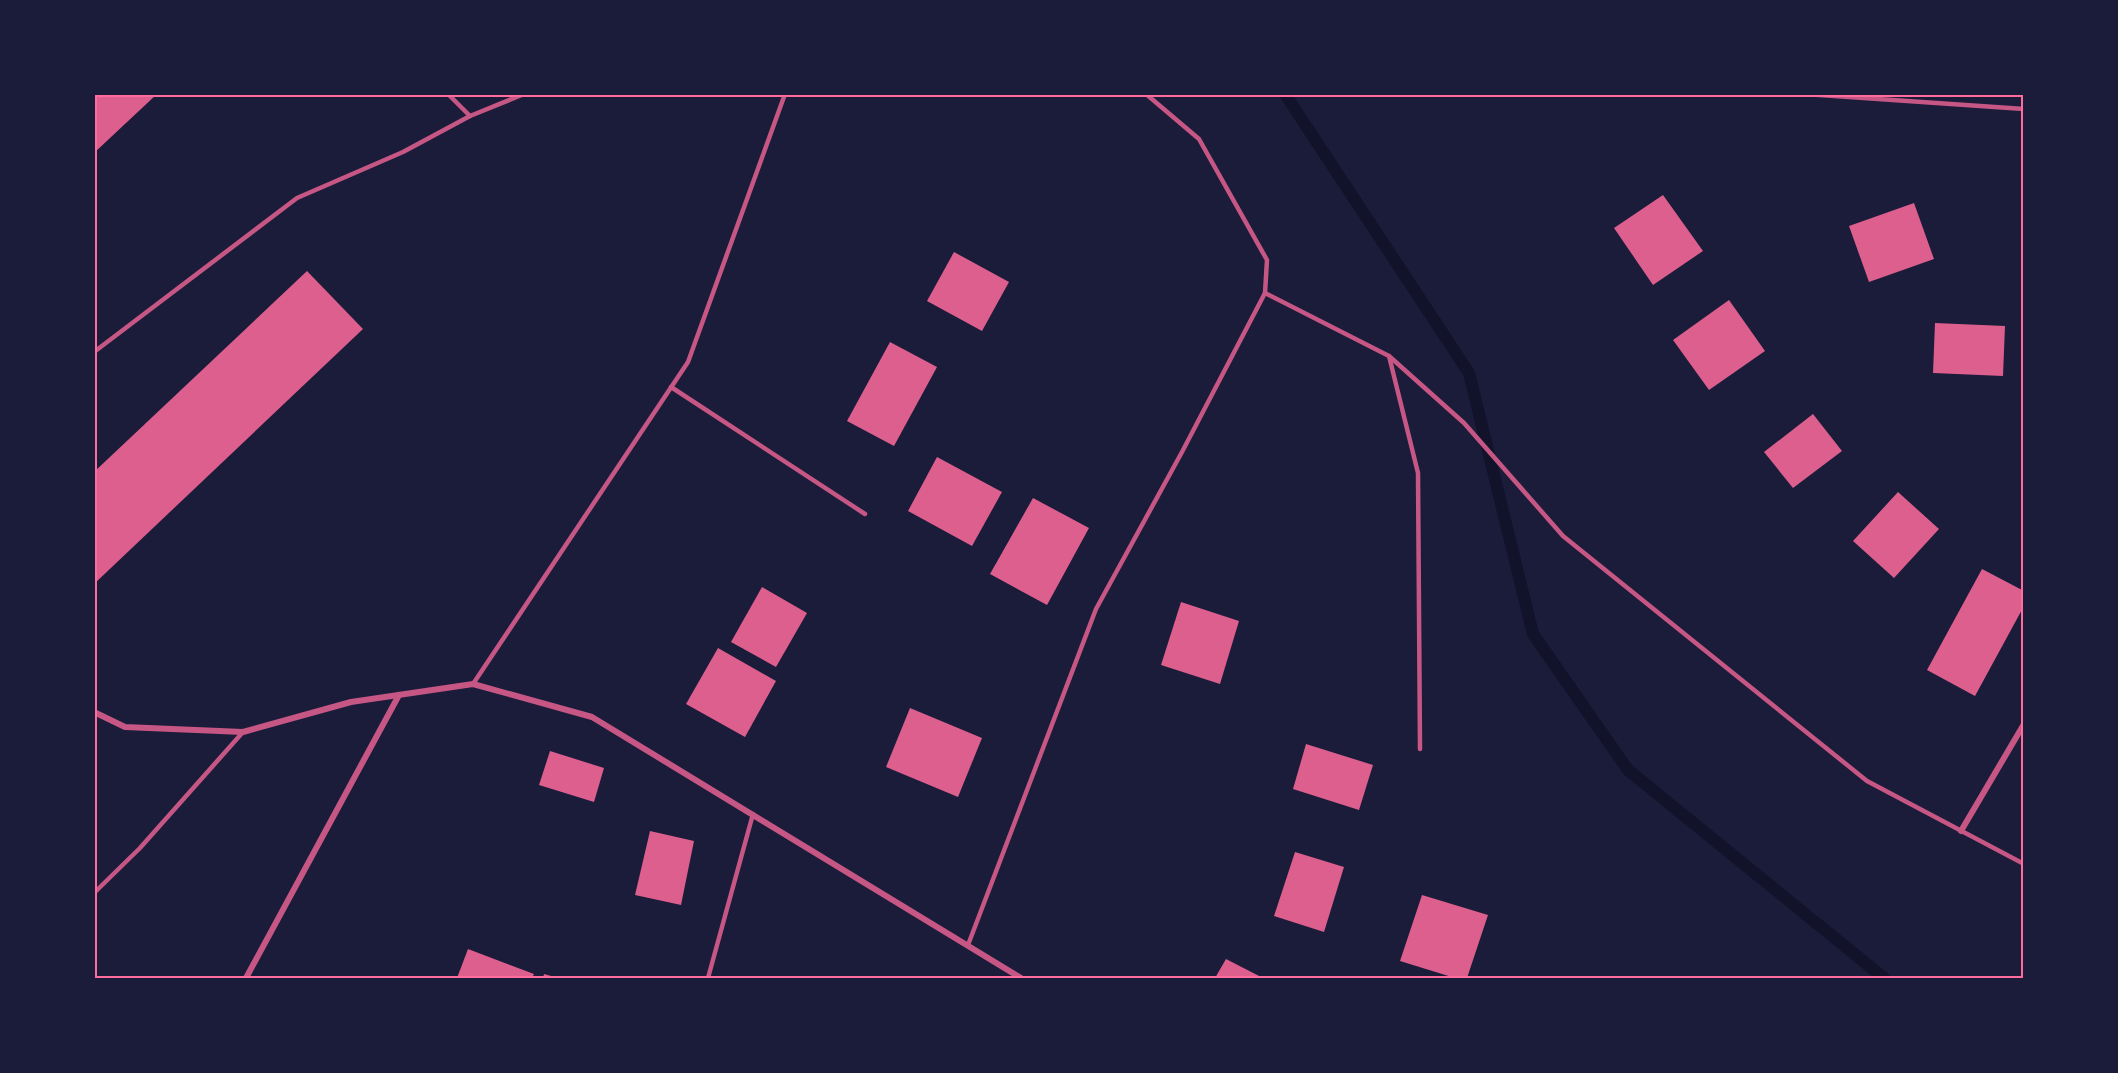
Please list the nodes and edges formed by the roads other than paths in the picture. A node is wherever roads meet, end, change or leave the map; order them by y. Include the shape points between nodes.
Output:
1 (448, 94) edge
2 (524, 94) edge
3 (785, 94) edge
4 (1146, 94) edge
5 (1805, 94) edge
6 (2024, 109) edge
7 (470, 116) junction
8 (1265, 293) junction
9 (94, 352) edge
10 (1389, 357) junction
11 (671, 387) junction
12 (865, 514) dead end
13 (473, 684) junction
14 (399, 695) junction
15 (94, 712) edge
16 (2024, 724) edge
17 (243, 732) junction
18 (1420, 749) dead end
19 (753, 814) junction
20 (1961, 831) junction
21 (2024, 864) edge
22 (94, 893) edge
23 (968, 945) junction
24 (246, 978) edge
25 (708, 978) edge
26 (1021, 978) edge

1 - 7 lane
2 - 7 lane
3 - 11 lane via 687,362
4 - 8 lane via 1199,139 1267,260
5 - 6 lane
7 - 9 lane via 403,152 297,198
8 - 10 lane
8 - 23 lane via 1096,609
10 - 18 lane via 1418,473
10 - 20 lane via 1464,423 1563,536 1867,781
11 - 12 lane
11 - 13 lane
13 - 14 street
13 - 19 street via 592,717
14 - 17 street via 351,702
14 - 24 street
15 - 17 street via 124,727
16 - 20 street
17 - 22 lane via 140,848
19 - 23 street
19 - 25 lane
20 - 21 lane
23 - 26 street

